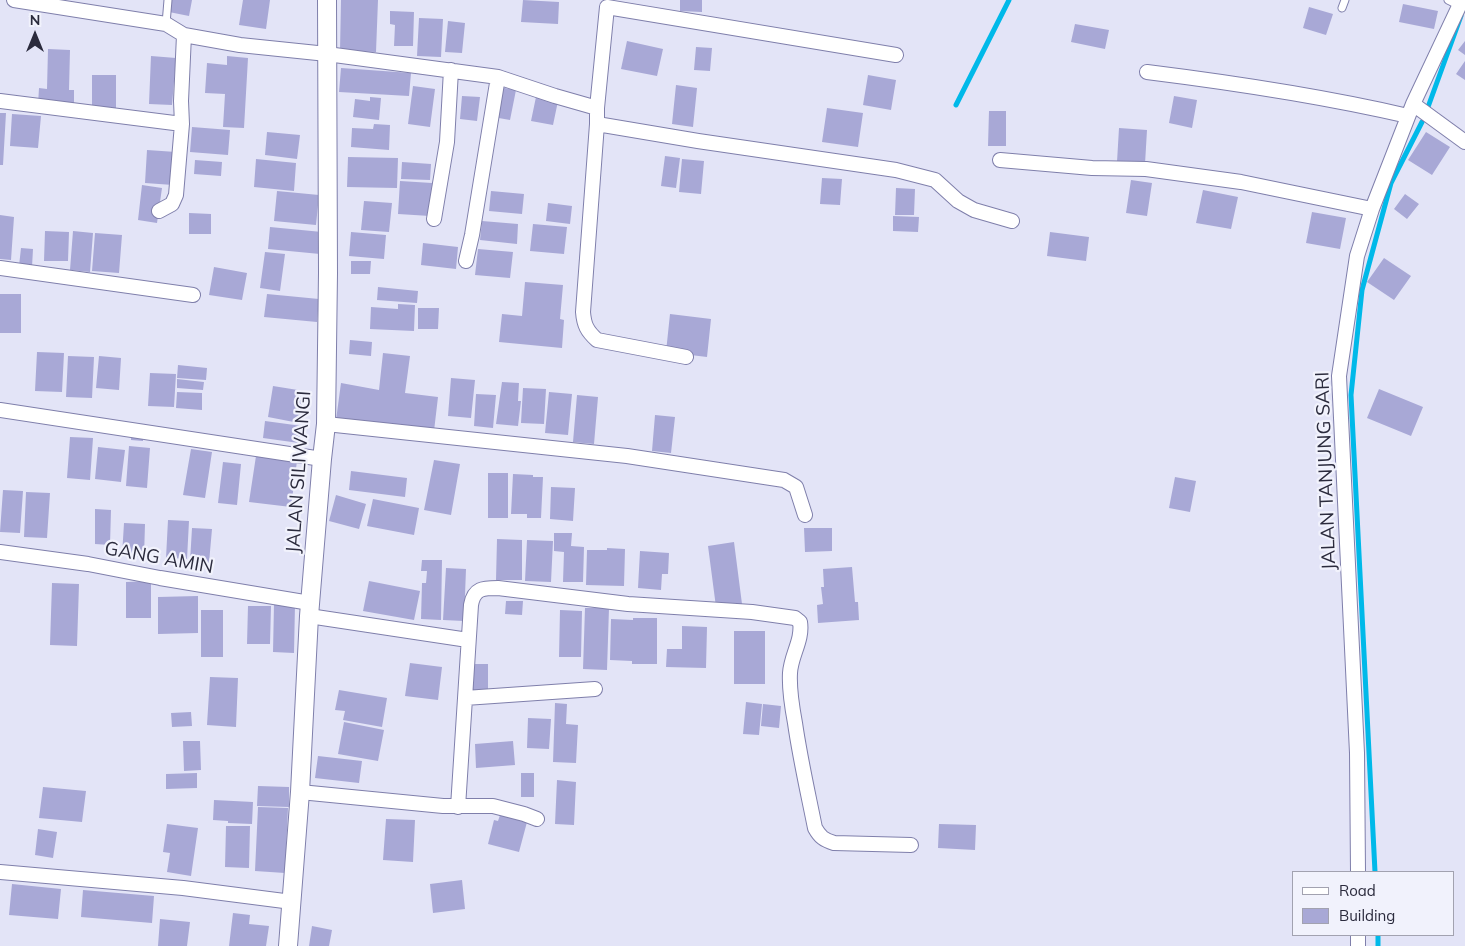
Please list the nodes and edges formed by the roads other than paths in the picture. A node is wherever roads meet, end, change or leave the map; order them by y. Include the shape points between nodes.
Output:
1 (14, 0) edge
2 (168, 0) edge
3 (327, 0) edge
4 (1345, 0) edge
5 (1457, 2) edge
6 (607, 4) edge
7 (1342, 8) dead end
8 (166, 24) junction
9 (184, 35) junction
10 (327, 54) junction
11 (896, 55) dead end
12 (451, 70) junction
13 (1147, 72) dead end
14 (498, 77) junction
15 (0, 101) edge
16 (597, 108) junction
17 (1411, 110) junction
18 (182, 124) junction
19 (597, 124) junction
20 (1465, 142) edge
21 (1000, 160) dead end
22 (1372, 209) junction
23 (159, 211) dead end
24 (434, 219) dead end
25 (1012, 222) dead end
26 (466, 261) dead end
27 (0, 268) edge
28 (193, 294) dead end
29 (686, 357) dead end
30 (0, 410) edge
31 (326, 424) junction
32 (322, 459) junction
33 (805, 515) dead end
34 (0, 552) edge
35 (310, 610) junction
36 (468, 640) junction
37 (595, 689) dead end
38 (466, 698) junction
39 (300, 792) junction
40 (458, 807) junction
41 (537, 819) dead end
42 (911, 845) dead end
43 (1358, 871) edge
44 (0, 872) edge
45 (292, 902) junction
46 (288, 946) edge

1 - 8 street
2 - 8 lane
3 - 10 street, JALAN SILIWANGI
4 - 7 lane
5 - 17 street, JALAN TANJUNG SARI
6 - 11 street
6 - 16 street
8 - 9 street
9 - 10 street via 240,45
9 - 18 street
10 - 12 street
10 - 31 street, JALAN SILIWANGI
12 - 14 street
12 - 24 street via 447,142
13 - 17 street
14 - 16 street
14 - 26 street
15 - 18 street
16 - 19 street
17 - 20 street
17 - 22 street, JALAN TANJUNG SARI
18 - 23 street via 176,195 172,204
19 - 25 street via 915,174 935,180 958,202 974,210
19 - 29 street via 584,325 597,340
21 - 22 street via 1146,170 1231,180
22 - 43 street, JALAN TANJUNG SARI via 1357,256 1339,376 1357,753
27 - 28 street
30 - 32 street
31 - 32 street, JALAN SILIWANGI
31 - 33 street via 627,456 784,480 796,487
32 - 35 street, JALAN SILIWANGI
34 - 35 street, GANG AMIN via 88,564
35 - 36 street, GANG AMIN
35 - 39 street, JALAN SILIWANGI
36 - 38 street
36 - 42 street via 472,596 485,588 795,618 801,628 792,660 791,698 815,828 825,841 834,843
37 - 38 street
38 - 40 street
39 - 40 street
39 - 45 street, JALAN SILIWANGI
40 - 41 street via 493,806
44 - 45 street via 183,888
45 - 46 street, JALAN SILIWANGI

